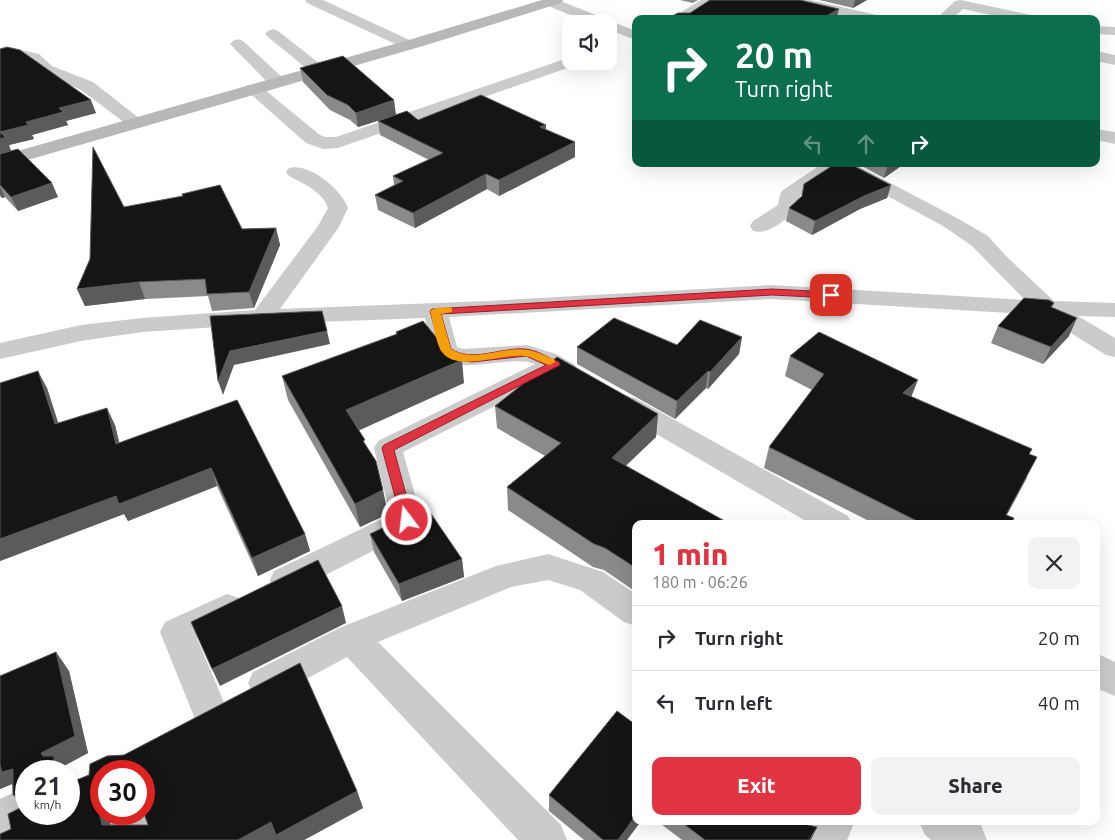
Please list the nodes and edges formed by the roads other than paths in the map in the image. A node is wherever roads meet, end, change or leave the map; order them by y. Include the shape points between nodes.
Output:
1 (312, 0) edge
2 (711, 0) edge
3 (794, 0) edge
4 (939, 0) edge
5 (554, 1) edge
6 (963, 2) edge
7 (586, 15) edge
8 (684, 15) edge
9 (859, 15) edge
10 (947, 15) edge
11 (1015, 15) edge
12 (617, 29) edge
13 (1100, 30) edge
14 (1115, 31) edge
15 (273, 34) dead end
16 (632, 36) edge
17 (632, 40) edge
18 (238, 44) dead end
19 (409, 45) junction
20 (618, 46) dead end
21 (8, 52) edge
22 (1100, 57) edge
23 (1115, 60) edge
24 (562, 65) edge
25 (318, 70) junction
26 (277, 82) junction
27 (252, 89) junction
28 (135, 122) junction
29 (1100, 135) edge
30 (1115, 138) edge
31 (0, 162) edge
32 (830, 167) edge
33 (846, 167) edge
34 (296, 172) dead end
35 (761, 226) dead end
36 (1048, 308) junction
37 (1115, 310) edge
38 (435, 311) junction
39 (262, 317) junction
40 (1115, 349) edge
41 (0, 351) edge
42 (555, 365) junction
43 (831, 520) edge
44 (632, 609) edge
45 (351, 638) junction
46 (1100, 672) edge
47 (1115, 680) edge
48 (15, 812) edge
49 (0, 820) edge
50 (132, 825) edge
51 (833, 825) edge
52 (945, 825) edge
53 (137, 840) edge
54 (546, 840) edge
55 (824, 840) edge
56 (966, 840) edge

1 - 19 street
2 - 8 street
3 - 9 street
4 - 6 street
5 - 7 street
5 - 19 street
6 - 10 street
6 - 11 street
12 - 16 street
13 - 14 street
15 - 25 street
17 - 20 street
18 - 26 street
19 - 25 street
21 - 28 street via 33,57 46,69 86,86
22 - 23 street
24 - 27 street via 338,142 323,143 313,138
25 - 26 street
26 - 27 street
27 - 28 street
28 - 31 street
29 - 30 street
32 - 35 street via 790,194 788,208
33 - 36 street via 980,241
34 - 39 street via 329,192 338,208 328,227
36 - 37 street
36 - 38 street via 772,292
36 - 40 street
38 - 39 street
38 - 42 street via 446,351 455,357 516,352 528,353
39 - 41 street via 142,325 81,333
42 - 43 street
42 - 45 street via 388,448 407,520 177,632 197,719
44 - 45 street via 591,581 548,567 507,575
45 - 54 street
46 - 47 street
48 - 49 street
50 - 53 street
51 - 55 street
52 - 56 street

